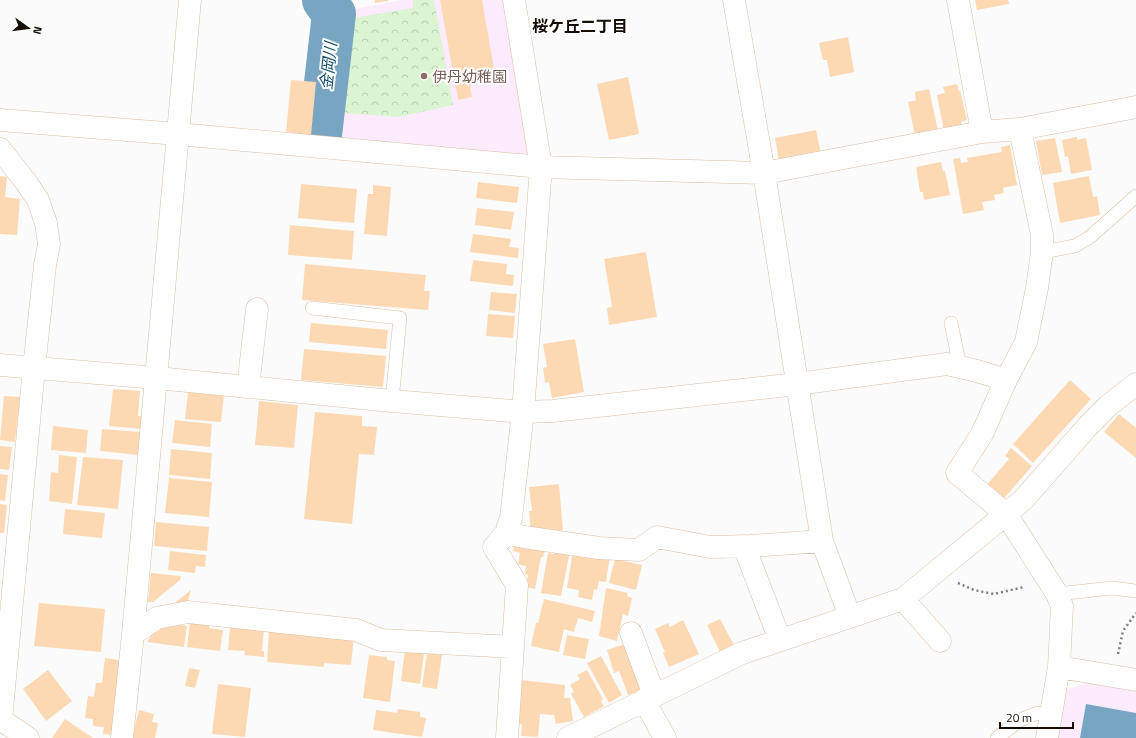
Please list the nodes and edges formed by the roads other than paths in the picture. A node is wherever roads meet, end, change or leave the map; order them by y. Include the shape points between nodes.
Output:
1 (190, 0) edge
2 (514, 0) edge
3 (734, 0) edge
4 (958, 0) edge
5 (1136, 107) edge
6 (0, 120) edge
7 (1020, 129) junction
8 (982, 132) junction
9 (178, 134) junction
10 (0, 149) edge
11 (541, 168) junction
12 (764, 173) junction
13 (1136, 196) edge
14 (1042, 252) junction
15 (312, 308) dead end
16 (257, 309) dead end
17 (951, 324) dead end
18 (0, 365) edge
19 (960, 367) junction
20 (34, 368) junction
21 (157, 378) junction
22 (1006, 380) junction
23 (797, 384) junction
24 (1136, 384) edge
25 (248, 387) junction
26 (392, 401) junction
27 (523, 412) junction
28 (1006, 514) junction
29 (506, 533) junction
30 (822, 541) junction
31 (744, 546) junction
32 (1054, 588) junction
33 (1136, 591) edge
34 (903, 599) junction
35 (850, 617) junction
36 (631, 633) dead end
37 (133, 634) junction
38 (780, 640) junction
39 (940, 641) dead end
40 (513, 647) junction
41 (1059, 666) junction
42 (1136, 680) edge
43 (649, 698) junction
44 (1051, 716) junction
45 (1, 719) edge
46 (28, 738) edge
47 (122, 738) edge
48 (507, 738) edge
49 (568, 738) edge
50 (665, 738) edge
51 (997, 738) edge
52 (1047, 738) edge

1 - 9 street
2 - 11 street
3 - 12 street
4 - 8 street
5 - 7 street
6 - 9 street
7 - 8 street
7 - 14 street via 1042,235
8 - 12 street
9 - 11 street
9 - 21 street
10 - 20 street via 38,200 46,223 49,244
11 - 12 street
11 - 27 street
12 - 23 street
13 - 14 lane via 1090,237 1074,246
14 - 22 street via 1026,342
15 - 26 lane via 400,318
16 - 25 street
17 - 19 lane
18 - 20 street
19 - 22 street
19 - 23 street via 947,364
20 - 21 street
20 - 45 street
21 - 25 street
21 - 37 street
22 - 28 street via 982,434 957,473
23 - 27 street via 553,411
23 - 30 street
24 - 28 street via 1088,426 1022,500
25 - 26 street
26 - 27 street
27 - 29 street via 511,518
28 - 32 street
28 - 34 street
29 - 31 street via 524,538 599,548 639,550 657,537 710,547
29 - 40 street via 494,547 517,585
30 - 31 street
30 - 35 street
31 - 38 street
32 - 33 lane via 1112,588
32 - 41 street via 1062,606
34 - 35 street
34 - 39 street
35 - 38 street
36 - 43 street
37 - 40 street via 157,618 188,612 356,630 381,640
37 - 47 street
38 - 43 street via 742,653
40 - 48 street
41 - 42 street
41 - 44 street
43 - 49 street
43 - 50 street
44 - 51 lane via 1037,714 1020,720
44 - 52 street
45 - 46 street

